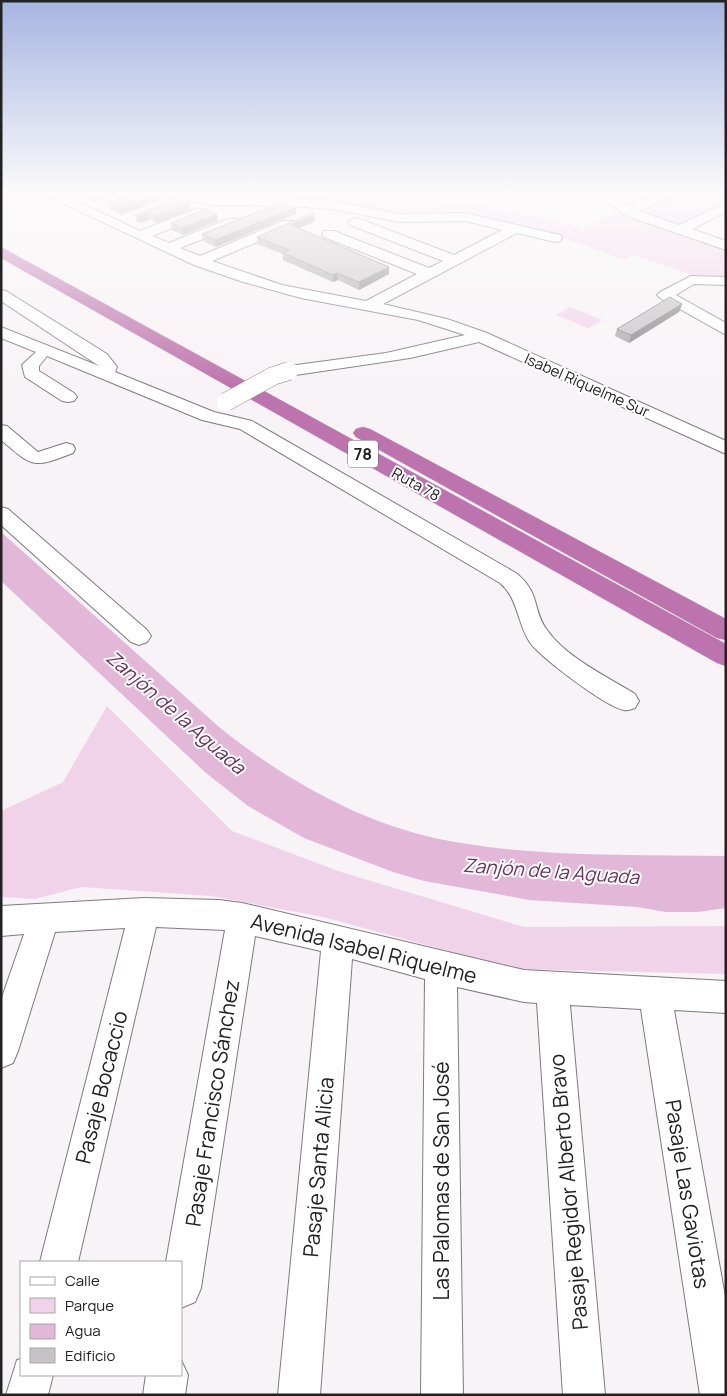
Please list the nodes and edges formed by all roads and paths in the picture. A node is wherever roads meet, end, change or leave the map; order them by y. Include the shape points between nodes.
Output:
1 (12, 258) edge
2 (40, 258) edge
3 (190, 258) edge
4 (208, 258) edge
5 (390, 258) edge
6 (450, 258) edge
7 (459, 258) edge
8 (455, 260) junction
9 (199, 262) junction
10 (430, 274) junction
11 (702, 280) junction
12 (726, 281) edge
13 (726, 293) edge
14 (1, 294) edge
15 (366, 307) junction
16 (726, 330) edge
17 (480, 336) junction
18 (7, 339) edge
19 (39, 356) junction
20 (99, 376) junction
21 (68, 397) dead end
22 (197, 417) junction
23 (1, 430) edge
24 (726, 448) edge
25 (66, 449) dead end
26 (1, 514) edge
27 (726, 631) edge
28 (139, 636) dead end
29 (726, 656) edge
30 (626, 701) dead end
31 (144, 912) junction
32 (242, 918) junction
33 (44, 919) junction
34 (1, 921) edge
35 (338, 940) junction
36 (441, 968) junction
37 (552, 989) junction
38 (655, 993) junction
39 (726, 997) edge
40 (1, 1051) edge
41 (59, 1261) edge
42 (182, 1282) edge
43 (32, 1376) edge
44 (167, 1376) edge
45 (27, 1395) edge
46 (164, 1395) edge
47 (299, 1395) edge
48 (442, 1395) edge
49 (584, 1395) edge
50 (722, 1395) edge

1 - 29 highway, Ruta 78 / 78
2 - 27 highway, Ruta 78 / 78
3 - 9 street, Isabel Riquelme Sur
4 - 9 street
5 - 10 street
6 - 8 street
7 - 8 street
8 - 10 street
9 - 15 street, Isabel Riquelme Sur via 278,288
10 - 15 street
11 - 12 street
11 - 13 street
11 - 16 street via 688,281 665,295
14 - 20 street via 101,358 109,367
15 - 17 street, Isabel Riquelme Sur via 448,324
17 - 22 street, bridge via 362,363 289,371 273,376
17 - 24 street, Isabel Riquelme Sur
18 - 19 street
18 - 20 street
19 - 20 street
19 - 21 street via 30,365 31,373
20 - 22 street
22 - 30 street via 239,423 253,429 514,582 525,596 533,627 544,643
23 - 25 street via 33,457 43,458
26 - 28 street
31 - 32 street, Avenida Isabel Riquelme
31 - 33 street, Avenida Isabel Riquelme
31 - 41 street, Pasaje Bocaccio
32 - 35 street, Avenida Isabel Riquelme
32 - 42 street, Pasaje Francisco Sánchez
33 - 34 street, Avenida Isabel Riquelme
33 - 40 street
35 - 36 street, Avenida Isabel Riquelme
35 - 47 street, Pasaje Santa Alicia
36 - 37 street, Avenida Isabel Riquelme
36 - 48 street, Las Palomas de San José
37 - 38 street, Avenida Isabel Riquelme
37 - 49 street, Pasaje Regidor Alberto Bravo
38 - 39 street, Avenida Isabel Riquelme
38 - 50 street, Pasaje Las Gaviotas
43 - 45 street
44 - 46 street

